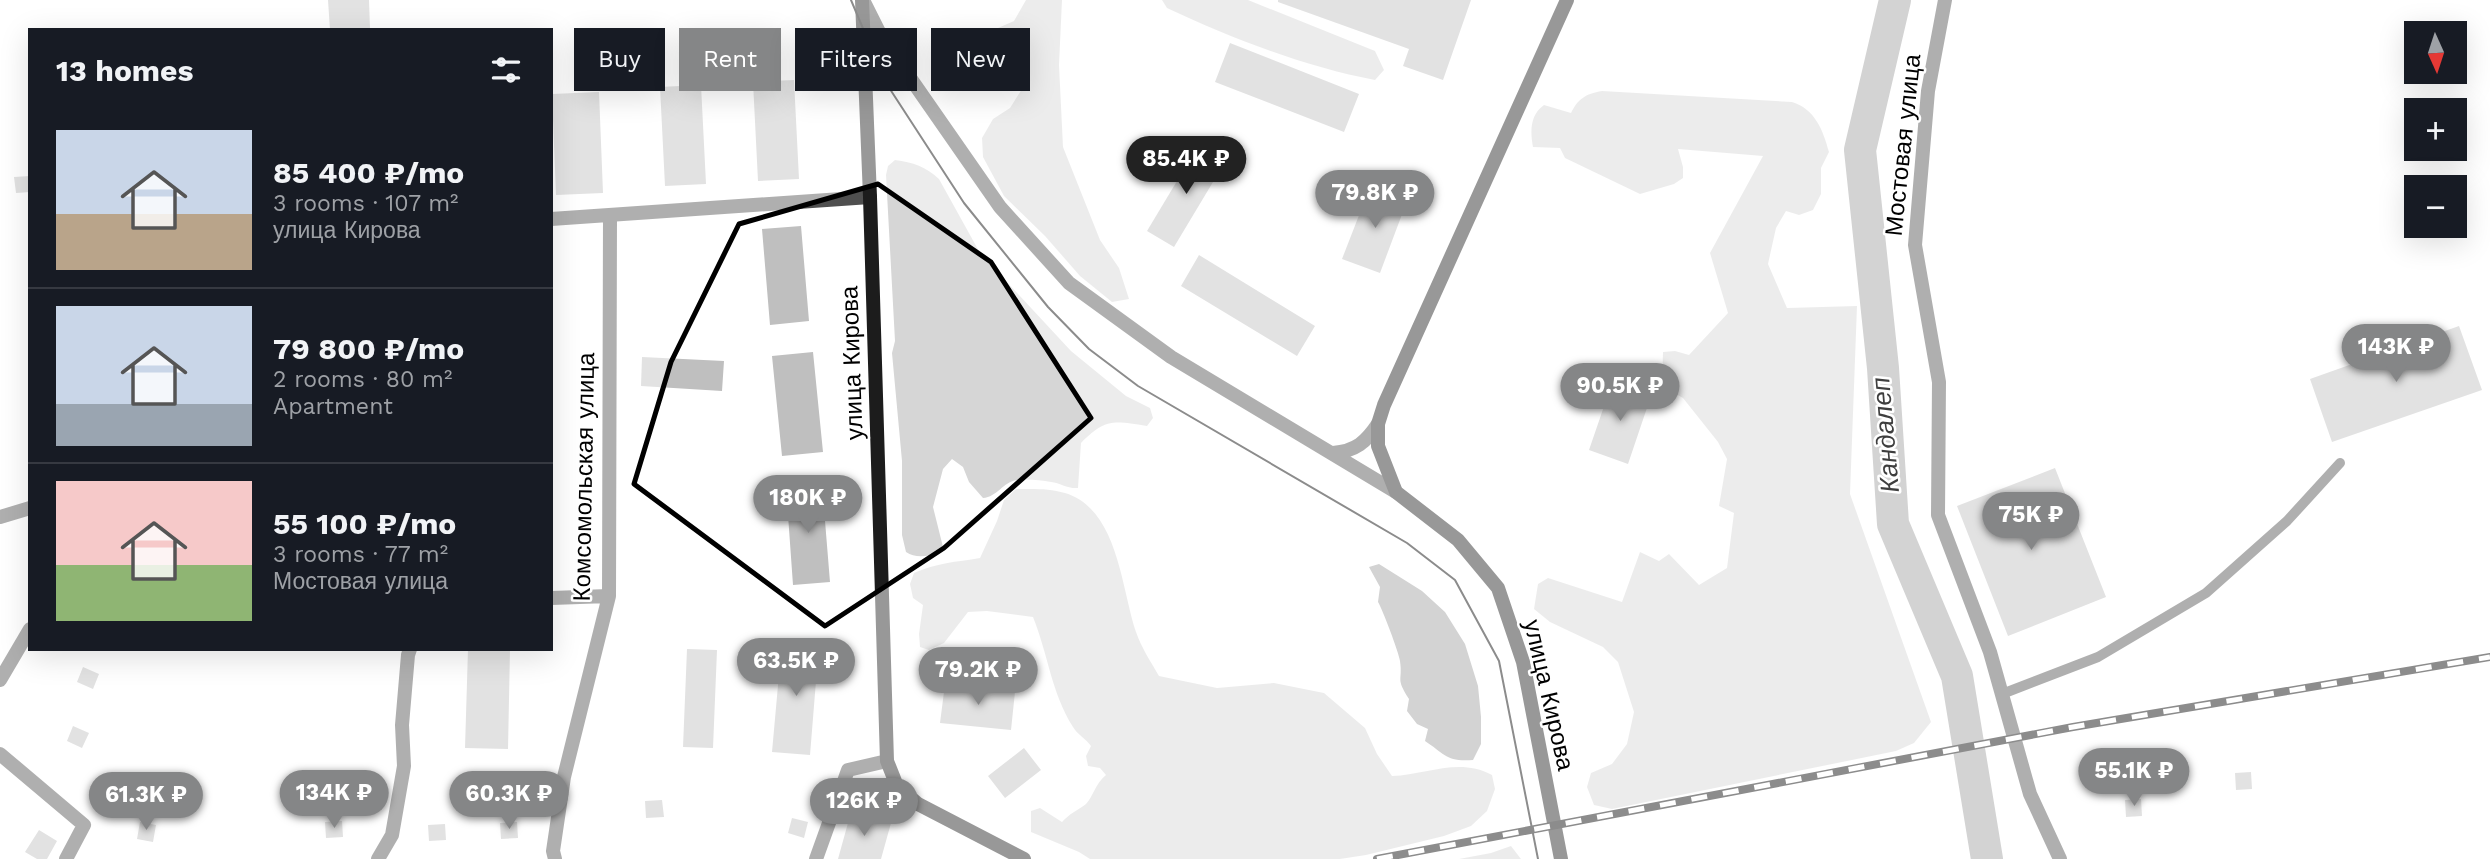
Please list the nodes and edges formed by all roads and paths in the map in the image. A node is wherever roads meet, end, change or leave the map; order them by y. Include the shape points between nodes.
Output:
1 (862, 0) edge
2 (1567, 0) edge
3 (1945, 0) edge
4 (870, 197) junction
5 (610, 216) junction
6 (553, 219) edge
7 (1378, 424) junction
8 (1333, 453) junction
9 (2340, 463) dead end
10 (1396, 492) junction
11 (28, 509) edge
12 (0, 517) edge
13 (609, 596) junction
14 (553, 598) edge
15 (28, 632) edge
16 (409, 651) edge
17 (0, 680) edge
18 (2002, 694) junction
19 (0, 754) edge
20 (887, 761) junction
21 (66, 859) edge
22 (378, 859) edge
23 (555, 859) edge
24 (816, 859) edge
25 (1024, 859) edge
26 (1561, 859) edge
27 (2060, 859) edge

1 - 4 main road, улица Кирова
1 - 8 street, улица Кирова via 881,36 1000,207 1069,282 1171,358
2 - 7 main road
3 - 18 street, Мостовая улица via 1928,91 1915,245 1938,382 1938,515
4 - 5 street
4 - 20 main road, улица Кирова
5 - 6 street
5 - 13 street, Комсомольская улица
7 - 8 street via 1359,447
7 - 10 main road via 1378,446
8 - 10 street, улица Кирова
9 - 18 lane via 2287,521 2206,593 2098,657
10 - 26 main road, улица Кирова via 1458,540 1498,588 1523,662
11 - 12 street
13 - 14 street
13 - 23 street, Комсомольская улица via 564,777
15 - 17 street
16 - 22 street via 402,725 404,766 392,835
18 - 27 street, Мостовая улица via 2031,794
19 - 21 street via 84,825
20 - 24 street via 848,770
20 - 25 main road, улица Кирова via 897,786 918,804

